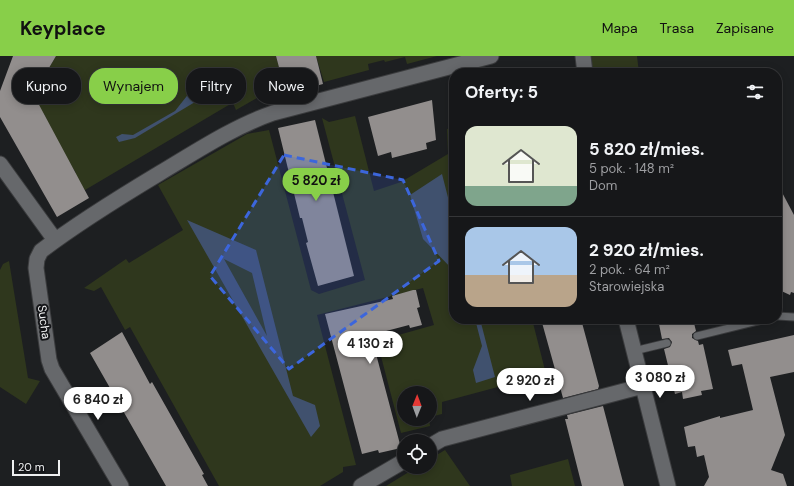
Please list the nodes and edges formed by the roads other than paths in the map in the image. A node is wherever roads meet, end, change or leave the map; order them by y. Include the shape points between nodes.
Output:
1 (491, 56) edge
2 (583, 56) edge
3 (584, 68) edge
4 (0, 164) edge
5 (55, 240) junction
6 (782, 316) edge
7 (794, 317) edge
8 (627, 324) edge
9 (746, 324) edge
10 (697, 336) dead end
11 (667, 343) dead end
12 (634, 351) junction
13 (643, 386) junction
14 (437, 442) edge
15 (397, 465) edge
16 (121, 486) edge
17 (361, 486) edge
18 (668, 486) edge

1 - 5 street, Sucha via 254,120 116,199
2 - 3 street
4 - 5 street
5 - 16 street, Sucha via 41,251 36,268 49,360
6 - 7 lane
8 - 12 street
9 - 10 lane
11 - 12 lane
12 - 13 street
13 - 14 street
13 - 18 street
15 - 17 street

